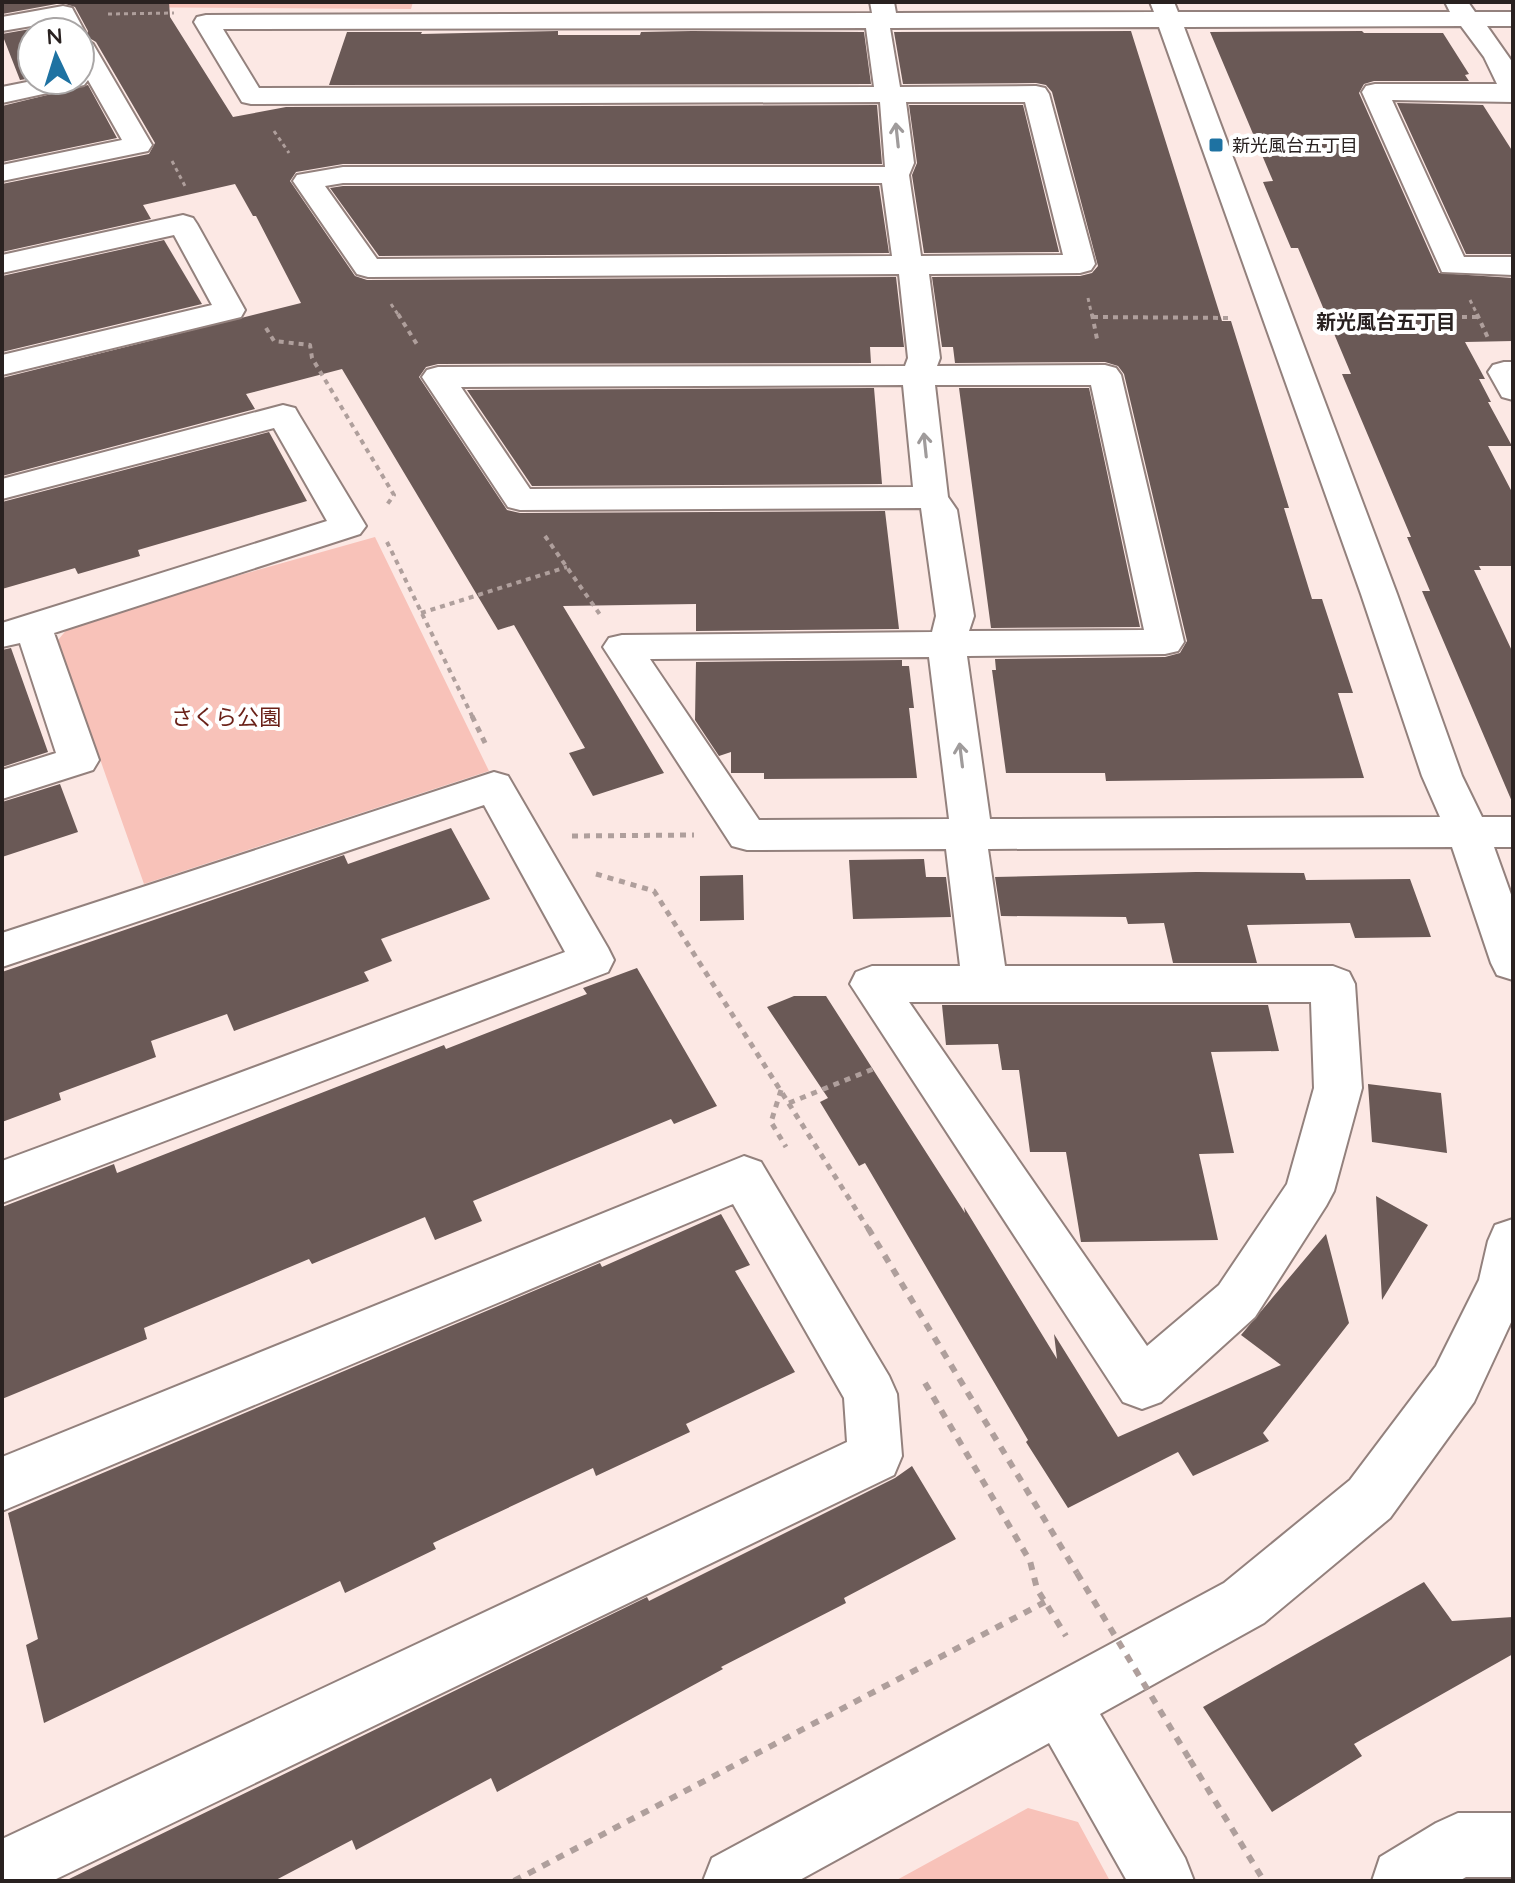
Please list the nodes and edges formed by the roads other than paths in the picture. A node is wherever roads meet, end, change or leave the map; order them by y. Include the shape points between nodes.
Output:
1 (1165, 10) edge
2 (1462, 10) edge
3 (881, 11) edge
4 (46, 16) edge
5 (65, 16) edge
6 (1513, 19) edge
7 (1513, 92) edge
8 (96, 93) edge
9 (892, 94) junction
10 (2, 173) edge
11 (895, 175) junction
12 (2, 264) edge
13 (1513, 266) edge
14 (913, 267) junction
15 (2, 365) edge
16 (918, 374) junction
17 (2, 489) edge
18 (931, 497) junction
19 (18, 631) edge
20 (947, 645) junction
21 (2, 785) edge
22 (971, 832) junction
23 (1468, 832) junction
24 (1513, 832) edge
25 (2, 950) edge
26 (1513, 963) edge
27 (985, 985) junction
28 (2, 1182) edge
29 (1513, 1241) edge
30 (2, 1484) edge
31 (1060, 1703) junction
32 (1513, 1845) edge
33 (2, 1872) edge
34 (1403, 1880) edge
35 (735, 1881) edge
36 (1162, 1881) edge

1 - 2 street
1 - 3 street
1 - 23 street via 1442,776
2 - 6 street
2 - 7 street via 1477,26
3 - 9 street via 885,84
3 - 9 street via 206,22 251,96
4 - 5 street
7 - 13 street via 1375,92 1453,266
8 - 10 street via 138,145
11 -> 9 street via 900,163
9 - 14 street via 1036,94 1080,264
11 - 14 street via 904,252
11 - 14 street via 343,175 307,181 368,268
12 - 15 street via 183,224 230,310
14 - 16 street via 924,358
18 -> 16 street
16 - 18 street via 438,377 520,500
16 - 20 street via 1105,375 1165,642
17 - 19 street via 283,415 348,526
18 - 20 street via 940,510 955,616
19 - 21 street via 79,760
22 -> 20 street
20 - 22 street via 622,647 747,835
22 - 23 street
22 - 27 street via 966,855
23 - 24 street
23 - 26 street
25 - 28 street via 494,786 592,960
27 - 27 street via 1333,984 1338,1088 1309,1191 1237,1301 1142,1384 872,984
29 - 31 street via 1504,1282 1455,1384 1370,1499 1244,1603
30 - 33 street via 744,1177 870,1394 875,1456
31 - 35 street
31 - 36 street
32 - 34 street via 1458,1845

